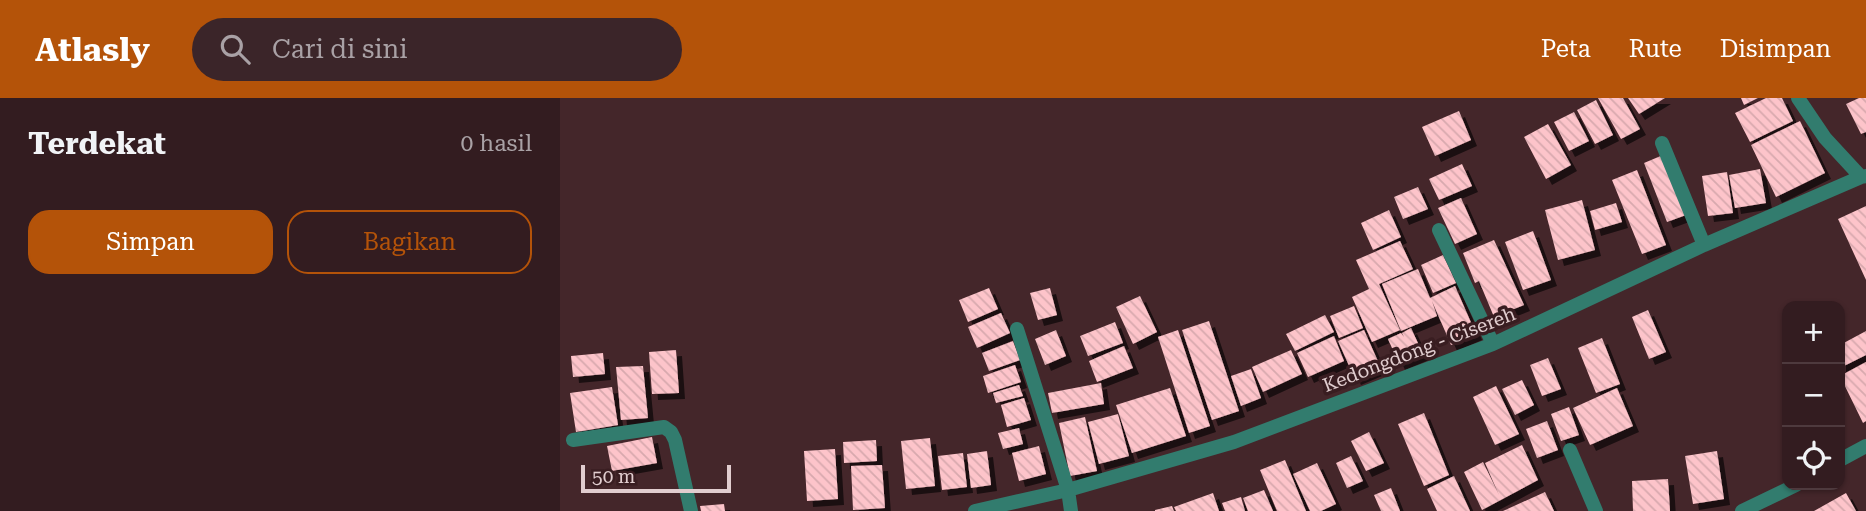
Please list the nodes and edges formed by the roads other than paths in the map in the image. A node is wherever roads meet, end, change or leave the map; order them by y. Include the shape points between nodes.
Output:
1 (1798, 98) edge
2 (1662, 143) dead end
3 (1863, 176) edge
4 (1439, 230) dead end
5 (1704, 245) junction
6 (1017, 329) dead end
7 (1493, 344) junction
8 (573, 440) dead end
9 (1866, 446) edge
10 (1570, 450) dead end
11 (1845, 457) edge
12 (1068, 490) junction
13 (1786, 490) edge
14 (691, 511) edge
15 (975, 511) edge
16 (1071, 511) edge
17 (1596, 511) edge
18 (1742, 511) edge

1 - 3 street via 1825,138
2 - 5 street
3 - 5 street, Kedongdong - Cisereh
4 - 7 street
5 - 7 street, Kedongdong - Cisereh
6 - 12 street
7 - 12 street, Kedongdong - Cisereh via 1234,442
8 - 14 street via 664,427 675,440
9 - 11 street
10 - 17 street
12 - 15 street, Kedongdong - Cisereh
12 - 16 street
13 - 18 street

